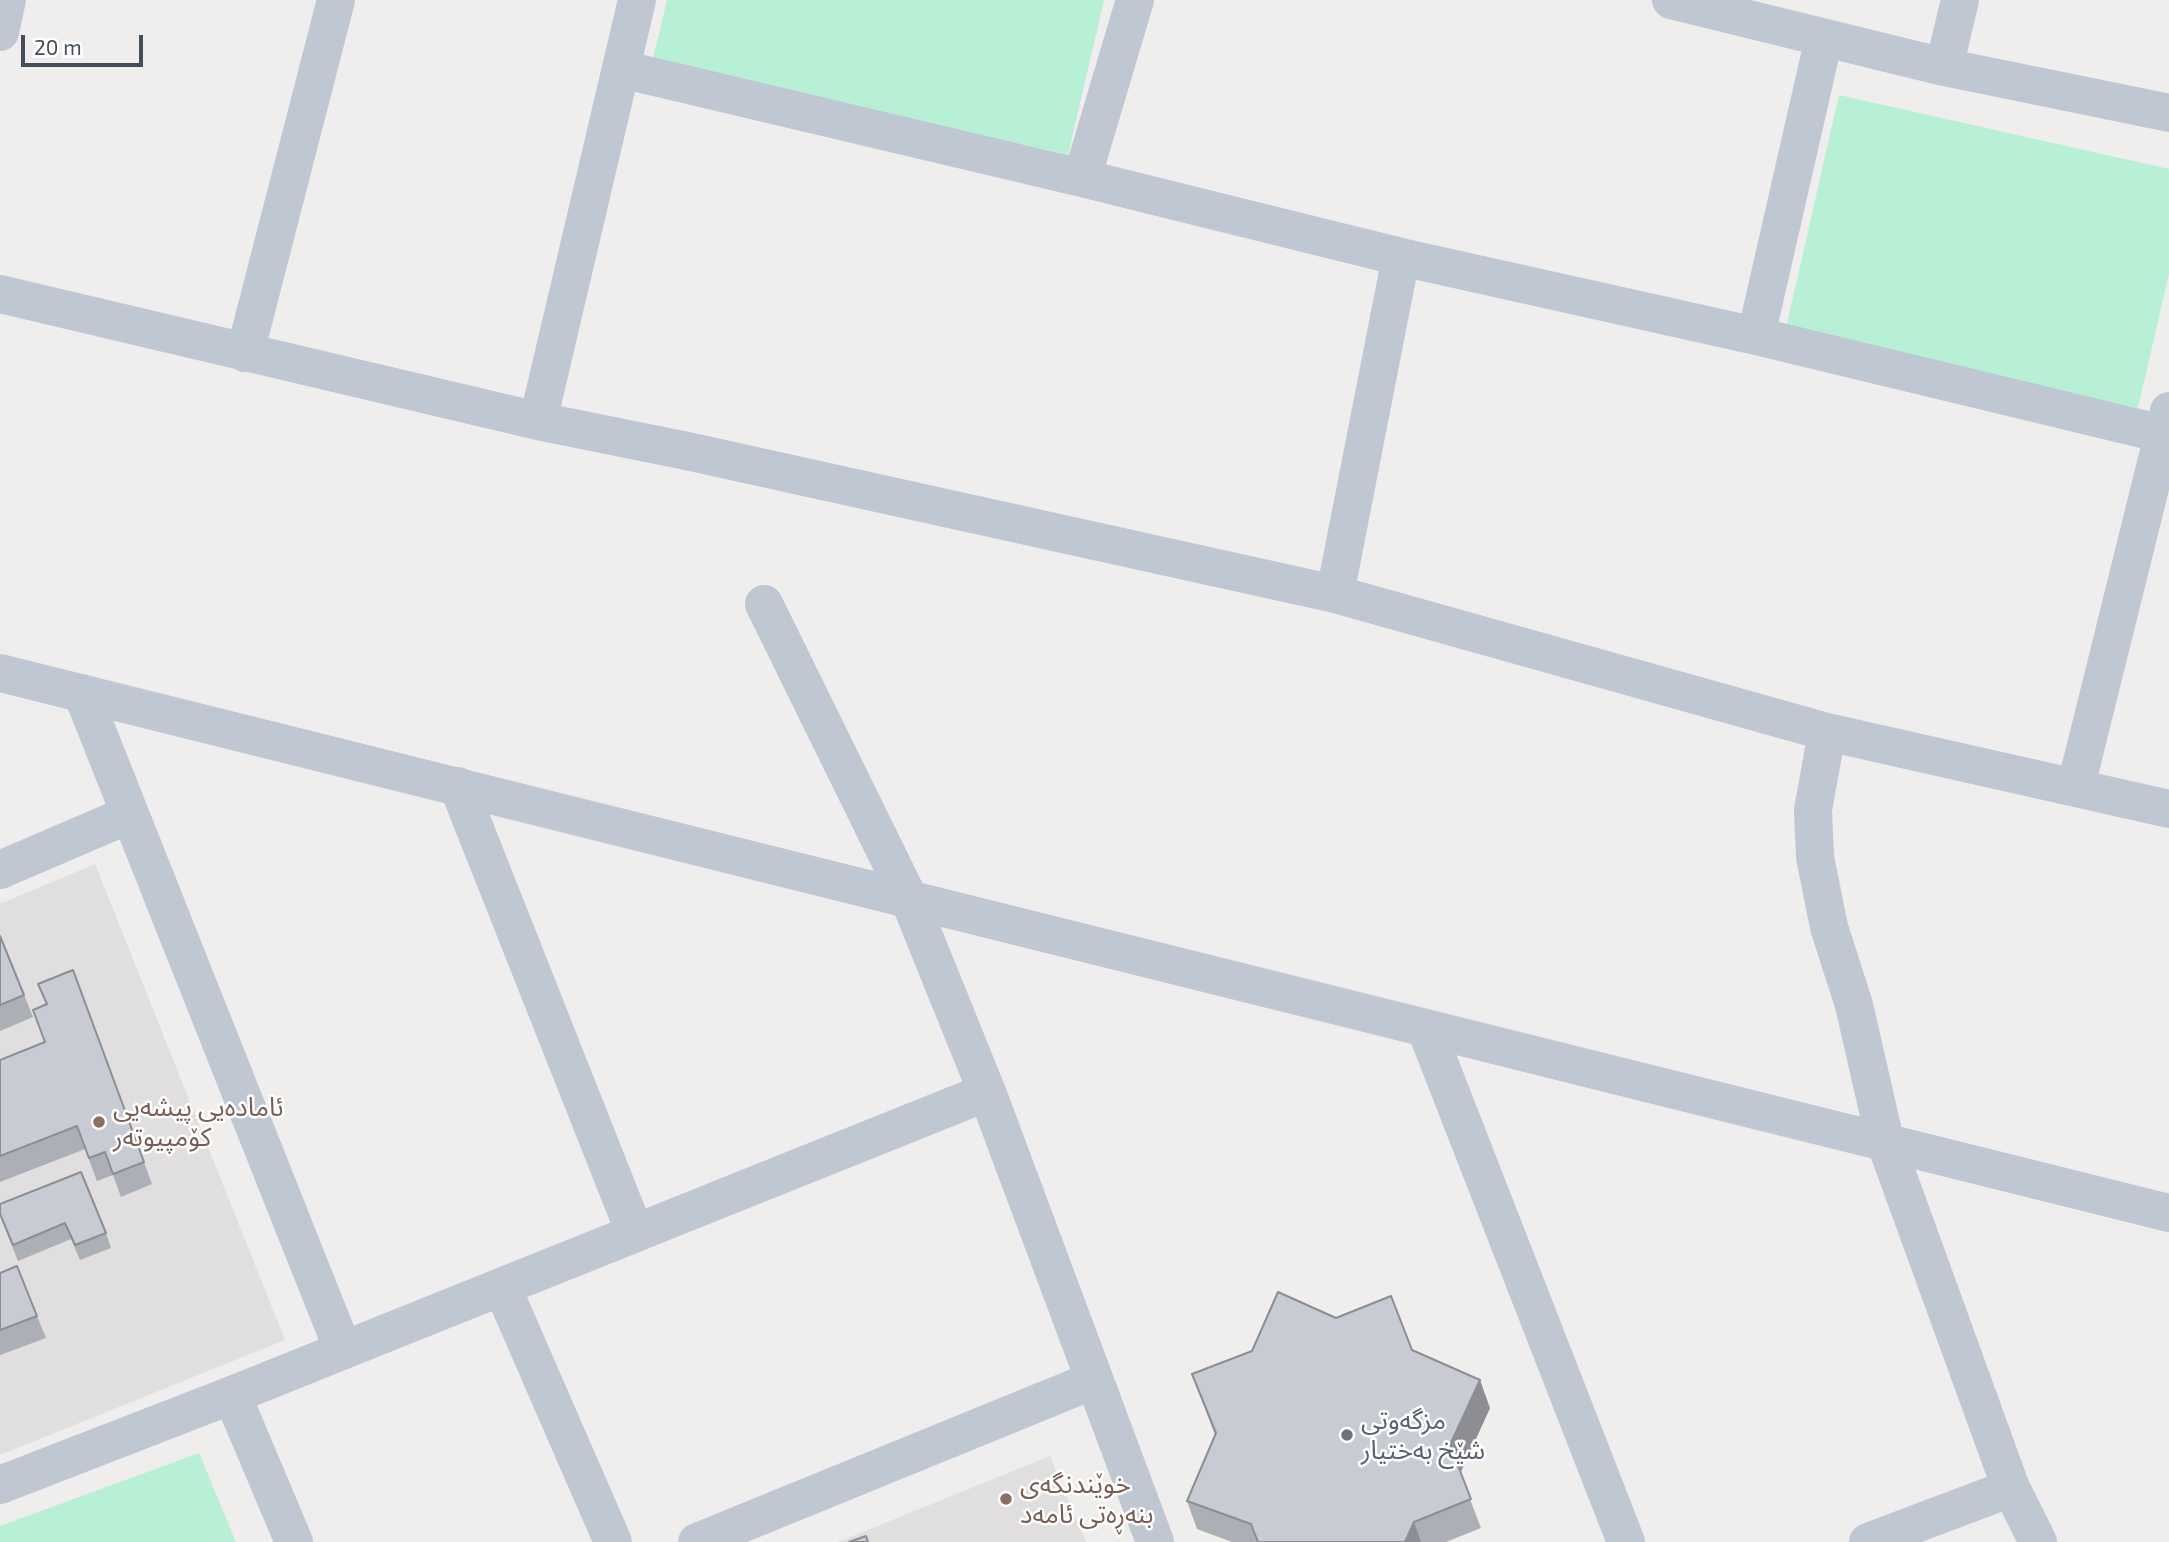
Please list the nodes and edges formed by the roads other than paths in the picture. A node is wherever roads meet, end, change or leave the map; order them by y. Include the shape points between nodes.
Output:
1 (7, 0) edge
2 (336, 0) edge
3 (638, 0) edge
4 (1135, 0) edge
5 (1671, 0) edge
6 (1960, 0) edge
7 (0, 32) edge
8 (1824, 38) junction
9 (1944, 67) junction
10 (621, 69) junction
11 (2169, 113) edge
12 (1082, 178) junction
13 (1401, 257) junction
14 (0, 294) edge
15 (1756, 336) junction
16 (245, 353) junction
17 (538, 421) junction
18 (2166, 422) edge
19 (1335, 594) junction
20 (764, 604) dead end
21 (0, 673) edge
22 (82, 693) junction
23 (1827, 732) junction
24 (458, 786) junction
25 (2076, 786) junction
26 (2169, 809) edge
27 (128, 815) junction
28 (0, 870) edge
29 (909, 899) junction
30 (1426, 1029) junction
31 (988, 1092) junction
32 (1885, 1141) junction
33 (2169, 1213) edge
34 (635, 1233) junction
35 (502, 1287) junction
36 (343, 1350) junction
37 (1094, 1380) junction
38 (232, 1395) junction
39 (0, 1485) edge
40 (2011, 1488) junction
41 (293, 1542) edge
42 (613, 1542) edge
43 (697, 1542) edge
44 (1155, 1542) edge
45 (1626, 1542) edge
46 (1868, 1542) edge
47 (2038, 1542) edge

1 - 7 street
2 - 16 street
3 - 10 street
4 - 12 street
5 - 8 street
6 - 9 street
8 - 9 street
8 - 15 street
9 - 11 street
10 - 12 street
10 - 17 street
12 - 13 street
13 - 15 street
13 - 19 street
14 - 16 street
15 - 18 street
16 - 17 street
17 - 19 street
18 - 25 street
19 - 23 street
20 - 29 street
21 - 22 street
22 - 24 street
22 - 27 street
23 - 25 street
23 - 32 street via 1813,810 1815,857
24 - 29 street
24 - 34 street
25 - 26 street
27 - 28 street
27 - 36 street
29 - 30 street
29 - 31 street
30 - 32 street
30 - 45 street
31 - 34 street
31 - 37 street
32 - 33 street
32 - 40 street
34 - 35 street
35 - 36 street
35 - 42 street
36 - 38 street
37 - 43 street
37 - 44 street
38 - 39 street
38 - 41 street
40 - 46 street
40 - 47 street

